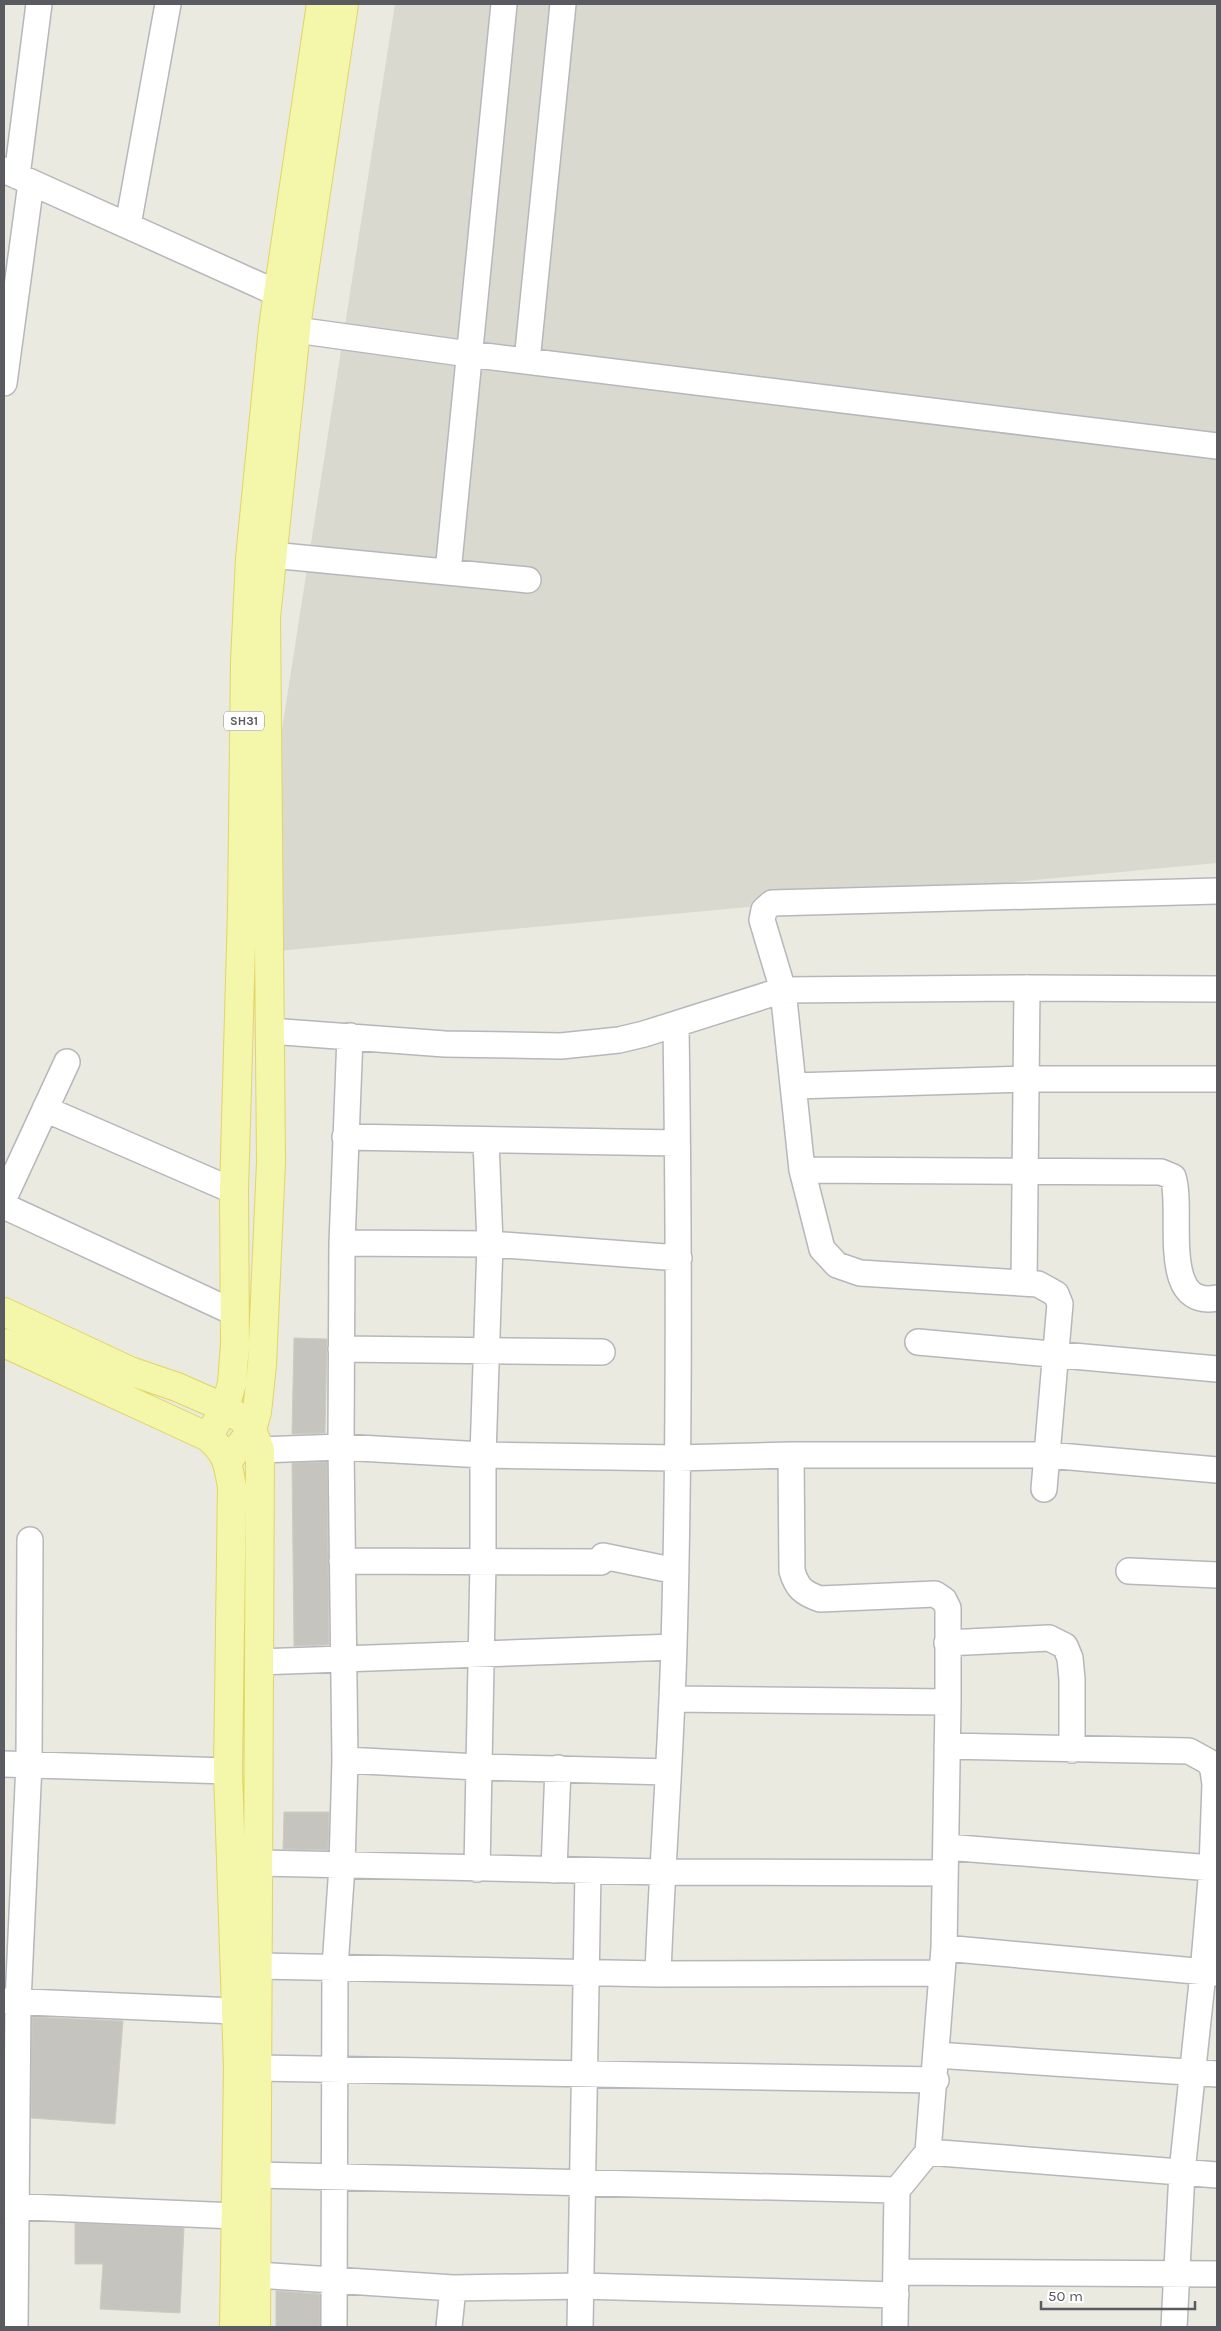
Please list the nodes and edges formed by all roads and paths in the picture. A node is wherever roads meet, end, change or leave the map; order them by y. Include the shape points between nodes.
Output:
1 (39, 4) edge
2 (168, 4) edge
3 (321, 4) edge
4 (344, 4) edge
5 (504, 4) edge
6 (563, 4) edge
7 (17, 176) edge
8 (128, 225) junction
9 (279, 294) junction
10 (296, 330) junction
11 (469, 354) junction
12 (526, 361) junction
13 (4, 383) edge
14 (1217, 446) edge
15 (272, 554) junction
16 (448, 572) junction
17 (528, 580) dead end
18 (1217, 891) edge
19 (1027, 988) junction
20 (1217, 989) edge
21 (778, 992) junction
22 (676, 1025) junction
23 (270, 1031) junction
24 (350, 1036) junction
25 (67, 1062) dead end
26 (1027, 1079) junction
27 (1217, 1079) edge
28 (794, 1086) junction
29 (45, 1109) junction
30 (345, 1137) junction
31 (486, 1140) junction
32 (677, 1143) junction
33 (802, 1170) junction
34 (1024, 1171) junction
35 (234, 1191) junction
36 (4, 1198) edge
37 (4, 1206) edge
38 (342, 1243) junction
39 (490, 1244) junction
40 (680, 1258) junction
41 (1024, 1283) junction
42 (1217, 1298) edge
43 (4, 1312) edge
44 (235, 1313) junction
45 (918, 1342) dead end
46 (4, 1343) edge
47 (341, 1349) junction
48 (485, 1352) junction
49 (602, 1352) dead end
50 (1057, 1354) junction
51 (1217, 1369) edge
52 (225, 1408) junction
53 (208, 1437) junction
54 (256, 1440) junction
55 (341, 1447) junction
56 (483, 1455) junction
57 (791, 1455) junction
58 (1048, 1456) junction
59 (677, 1458) junction
60 (227, 1462) junction
61 (1217, 1470) edge
62 (1044, 1489) dead end
63 (30, 1540) dead end
64 (342, 1561) junction
65 (483, 1562) junction
66 (676, 1571) junction
67 (1129, 1571) dead end
68 (1217, 1575) edge
69 (947, 1643) junction
70 (674, 1647) junction
71 (480, 1655) junction
72 (344, 1659) junction
73 (258, 1662) junction
74 (672, 1699) junction
75 (948, 1702) junction
76 (947, 1746) junction
77 (1072, 1750) junction
78 (345, 1760) junction
79 (4, 1764) edge
80 (29, 1764) junction
81 (477, 1767) junction
82 (558, 1768) junction
83 (228, 1771) junction
84 (668, 1772) junction
85 (946, 1847) junction
86 (260, 1864) junction
87 (342, 1866) junction
88 (1212, 1868) junction
89 (477, 1869) junction
90 (554, 1870) junction
91 (588, 1871) junction
92 (662, 1872) junction
93 (945, 1873) junction
94 (944, 1948) junction
95 (259, 1966) junction
96 (335, 1967) junction
97 (585, 1971) junction
98 (942, 1973) junction
99 (1210, 1973) edge
100 (658, 1974) junction
101 (11, 2001) edge
102 (235, 2011) junction
103 (936, 2055) junction
104 (258, 2068) junction
105 (335, 2070) junction
106 (1205, 2073) edge
107 (584, 2074) junction
108 (936, 2080) junction
109 (928, 2152) junction
110 (1182, 2172) junction
111 (257, 2175) junction
112 (1217, 2175) edge
113 (335, 2177) junction
114 (582, 2181) junction
115 (897, 2190) junction
116 (10, 2206) edge
117 (235, 2216) junction
118 (1177, 2274) junction
119 (1217, 2274) edge
120 (257, 2275) junction
121 (334, 2280) junction
122 (896, 2284) junction
123 (581, 2286) junction
124 (453, 2288) junction
125 (15, 2327) edge
126 (234, 2327) edge
127 (256, 2327) edge
128 (334, 2327) edge
129 (449, 2327) edge
130 (580, 2327) edge
131 (896, 2327) edge
132 (1174, 2327) edge

1 - 7 street
2 - 8 street
3 - 9 main road, SH31
4 - 10 main road
5 - 11 street
6 - 12 street
7 - 8 street
7 - 13 street
8 - 9 street
9 - 35 main road, SH31 via 251,549 244,661 242,910
10 - 11 street
10 - 15 main road
11 - 12 street
11 - 16 street
12 - 14 street
15 - 16 street
15 - 23 main road via 266,617
16 - 17 street
18 - 21 street via 772,903 764,910 762,920
19 - 20 street
19 - 21 street
19 - 26 street
21 - 22 street
21 - 28 street
22 - 24 street via 619,1040 561,1046 445,1044
22 - 32 street
23 - 24 street
23 - 54 main road via 271,1162
24 - 30 street
25 - 29 street
26 - 27 street
26 - 28 street
26 - 34 street
28 - 33 street
29 - 35 street
29 - 36 street
30 - 31 street
30 - 38 street
31 - 32 street
31 - 39 street
32 - 40 street
33 - 34 street
33 - 41 street via 822,1249 837,1265 860,1273
34 - 41 street
34 - 42 street via 1161,1172 1173,1177 1178,1190 1177,1263 1182,1284 1190,1294
35 - 44 main road, SH31
37 - 44 street
38 - 39 street
38 - 47 street
39 - 40 street
39 - 48 street
40 - 59 street
41 - 50 street via 1038,1284 1056,1294 1060,1304
43 - 52 main road via 130,1371
44 - 52 main road, SH31 via 232,1383
45 - 50 street
46 - 53 main road
47 - 48 street
47 - 55 street
48 - 49 street
48 - 56 street
50 - 51 street
50 - 58 street
52 - 53 main road, SH31
52 - 54 main road via 242,1419
53 - 60 main road via 221,1448
54 - 55 street
54 - 60 main road
54 - 73 main road
55 - 56 street
55 - 64 street
56 - 59 street
56 - 65 street
57 - 58 street
57 - 59 street
57 - 69 street via 792,1570 795,1583 804,1593 820,1599 935,1594 944,1600 948,1608
58 - 61 street
58 - 62 street
59 - 66 street
60 - 83 main road via 232,1487
63 - 80 street
64 - 65 street
64 - 72 street
65 - 66 street via 602,1559
65 - 71 street
66 - 70 street
67 - 68 street
69 - 75 street
69 - 77 street via 1049,1638 1065,1646 1072,1679
70 - 71 street
70 - 74 street
71 - 72 street
71 - 81 street
72 - 73 street
72 - 78 street
73 - 86 main road
74 - 75 street
74 - 84 street
75 - 76 street
76 - 77 street
76 - 85 street
77 - 88 street via 1189,1751 1209,1762 1214,1770 1215,1784
78 - 81 street
78 - 87 street
79 - 80 street
80 - 83 street
80 - 101 street
81 - 82 street
81 - 89 street
82 - 84 street
82 - 90 street
83 - 102 main road
84 - 92 street
85 - 88 street
85 - 93 street
86 - 87 street
86 - 95 main road
87 - 89 street
87 - 96 street
88 - 99 street
89 - 90 street
90 - 91 street
91 - 92 street
91 - 97 street
92 - 93 street
92 - 100 street
93 - 94 street
94 - 98 street
94 - 99 street
95 - 96 street
95 - 104 main road
96 - 97 street
96 - 105 street
97 - 100 street
97 - 107 street
98 - 100 street
98 - 103 street
99 - 106 street
101 - 102 street
101 - 116 street
102 - 117 main road via 238,2068
103 - 106 street
103 - 108 street
104 - 105 street
104 - 111 main road
105 - 107 street
105 - 113 street
106 - 110 street
107 - 108 street
107 - 114 street
108 - 109 street
109 - 110 street
109 - 115 street
110 - 112 street
110 - 118 street
111 - 113 street
111 - 120 main road
113 - 114 street
113 - 121 street
114 - 115 street
114 - 123 street
115 - 122 street
116 - 117 street
116 - 125 street
117 - 126 main road
118 - 119 street
118 - 122 street
118 - 132 street
120 - 121 street
120 - 127 main road
121 - 124 street
121 - 128 street
122 - 123 street
122 - 131 street
123 - 124 street
123 - 130 street
124 - 129 street

